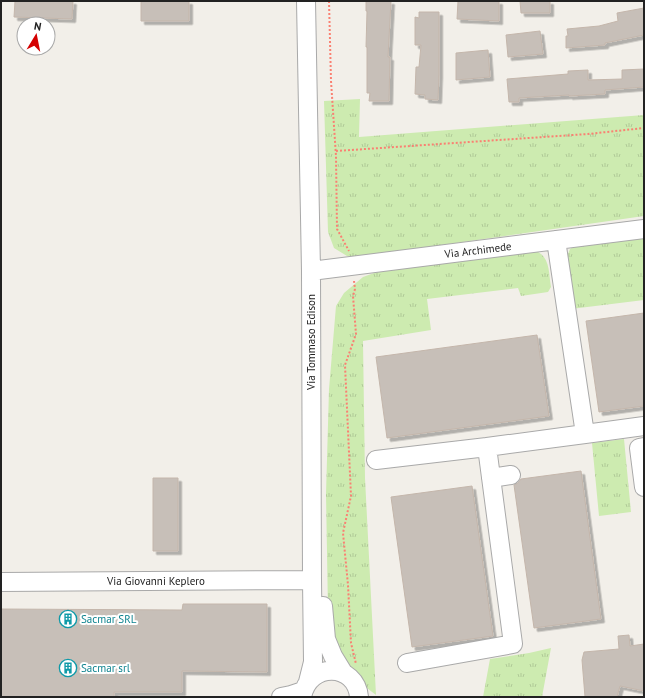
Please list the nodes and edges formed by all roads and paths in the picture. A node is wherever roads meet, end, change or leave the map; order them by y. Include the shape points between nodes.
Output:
1 (306, 1) edge
2 (317, 1) edge
3 (329, 1) edge
4 (644, 128) edge
5 (336, 151) junction
6 (644, 229) edge
7 (556, 240) junction
8 (352, 266) junction
9 (318, 271) junction
10 (644, 426) edge
11 (585, 434) junction
12 (487, 447) junction
13 (644, 447) edge
14 (376, 460) dead end
15 (511, 475) dead end
16 (491, 478) junction
17 (644, 487) edge
18 (312, 580) junction
19 (1, 582) edge
20 (407, 663) dead end
21 (352, 671) junction
22 (304, 690) edge
23 (281, 697) edge
24 (359, 697) edge

1 - 9 street, Via Tommaso Edison
2 - 9 street, Via Tommaso Edison
3 - 5 path via 330,82
4 - 5 path
5 - 8 path via 337,229 350,253
6 - 7 street, Via Archimede
7 - 8 street, Via Archimede
7 - 11 street
8 - 9 street, Via Archimede
8 - 21 path via 356,334 345,365 351,496 343,533 351,643 356,664
9 - 18 street, Via Tommaso Edison
9 - 21 street, Via Tommaso Edison via 323,608 326,639 333,656
10 - 11 street
11 - 12 street
12 - 14 street
12 - 16 street
13 - 17 street via 639,448
15 - 16 street
16 - 20 street via 513,644
18 - 19 street, Via Giovanni Keplero
18 - 22 street, Via Tommaso Edison via 313,662
21 - 22 street via 320,672
21 - 24 street, Via Tommaso Edison via 351,679
22 - 23 street

